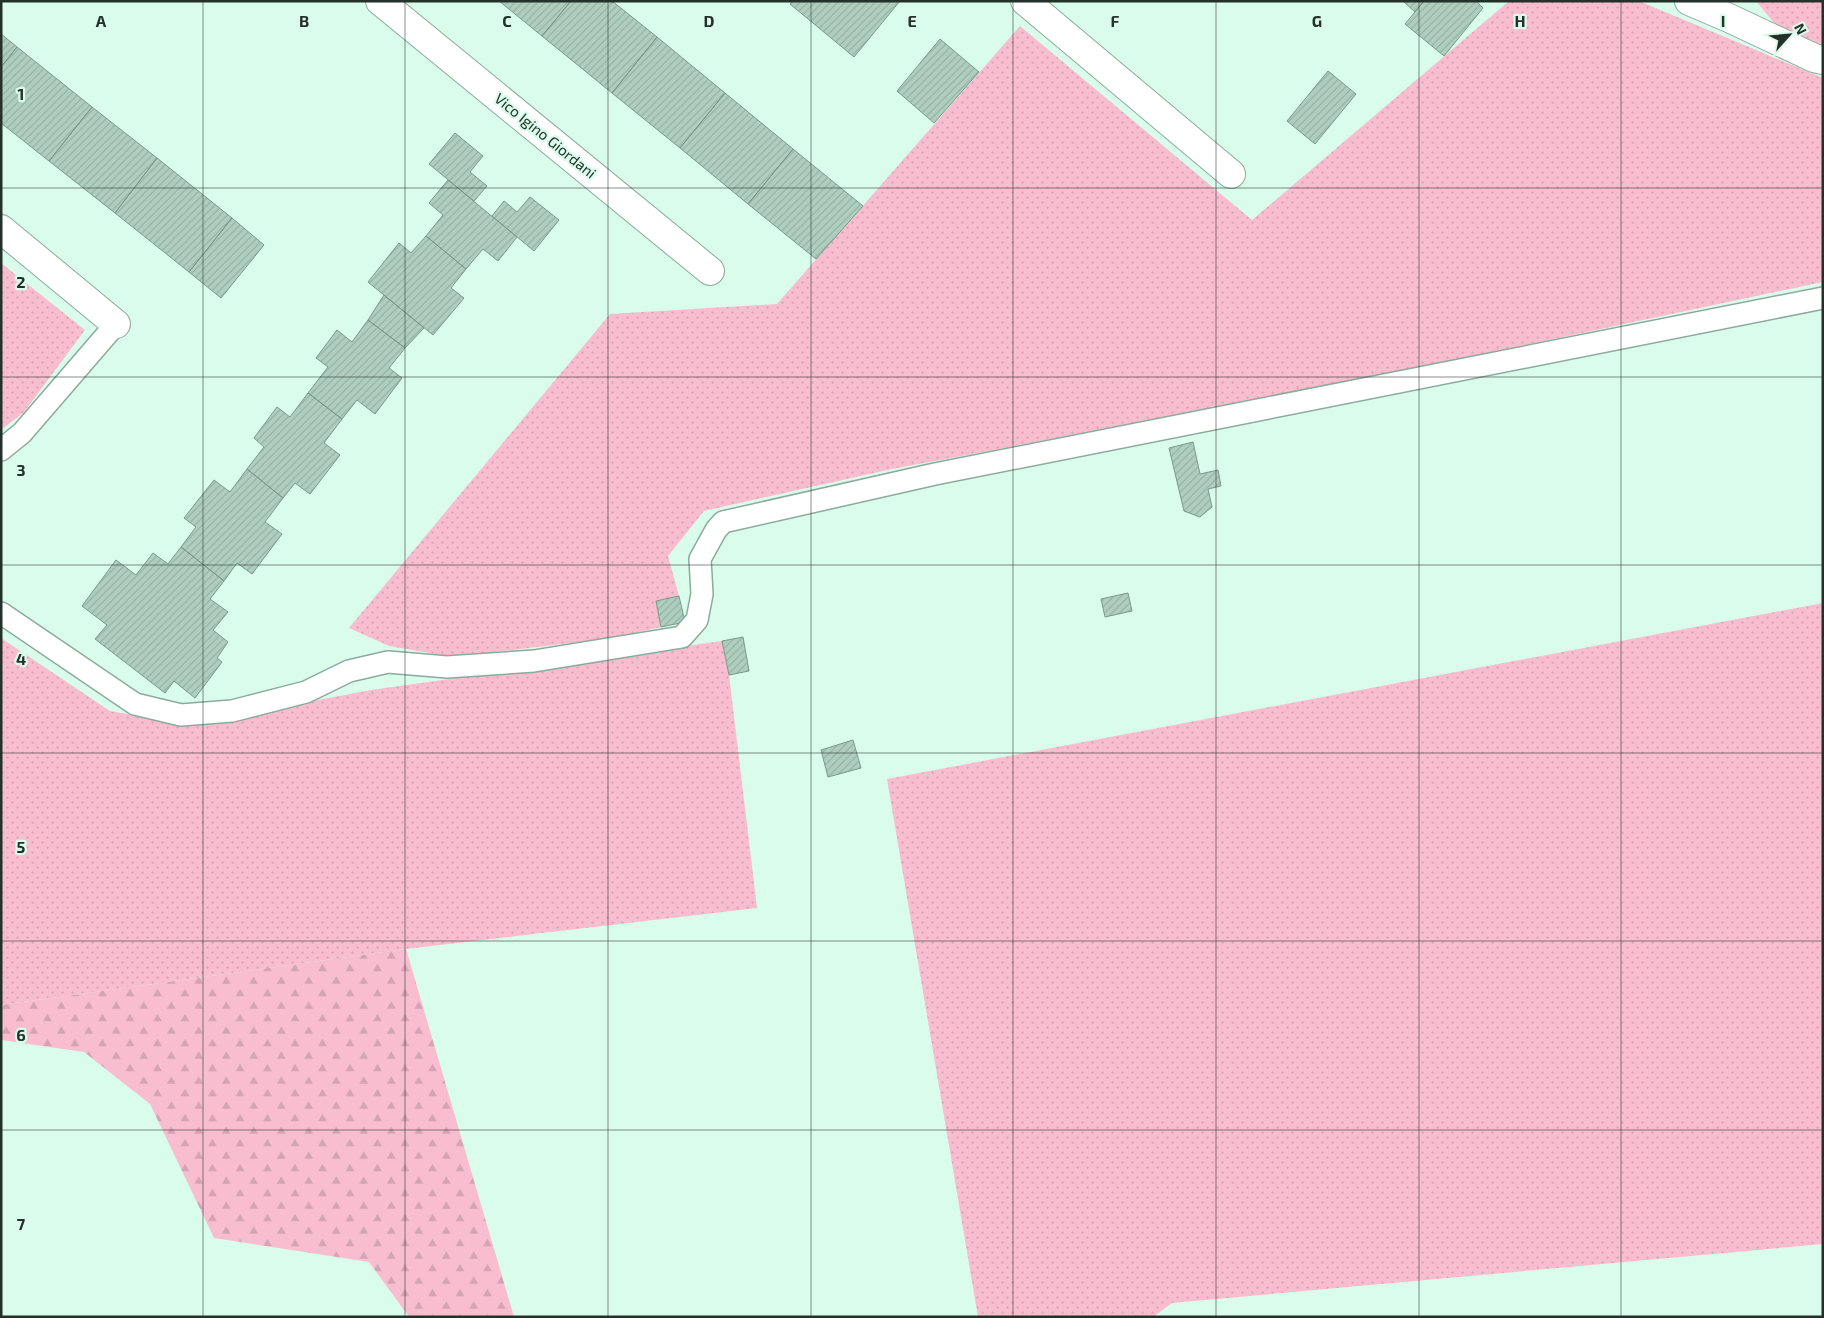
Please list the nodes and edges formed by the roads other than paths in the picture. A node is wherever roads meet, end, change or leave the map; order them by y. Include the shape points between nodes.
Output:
1 (380, 1) edge
2 (1025, 1) edge
3 (1689, 1) edge
4 (1823, 60) edge
5 (1231, 174) dead end
6 (1, 229) edge
7 (710, 271) dead end
8 (1823, 298) edge
9 (116, 324) joint
10 (1, 450) edge
11 (1, 613) edge

1 - 7 street, Vico Igino Giordani
2 - 5 street
3 - 4 street
6 - 9 street
8 - 11 lane via 935,474 723,522 700,559 702,594 697,620 682,637 655,642 524,662 447,667 388,662 349,671 306,692 232,710 181,715 136,704
9 - 10 lane via 22,433

